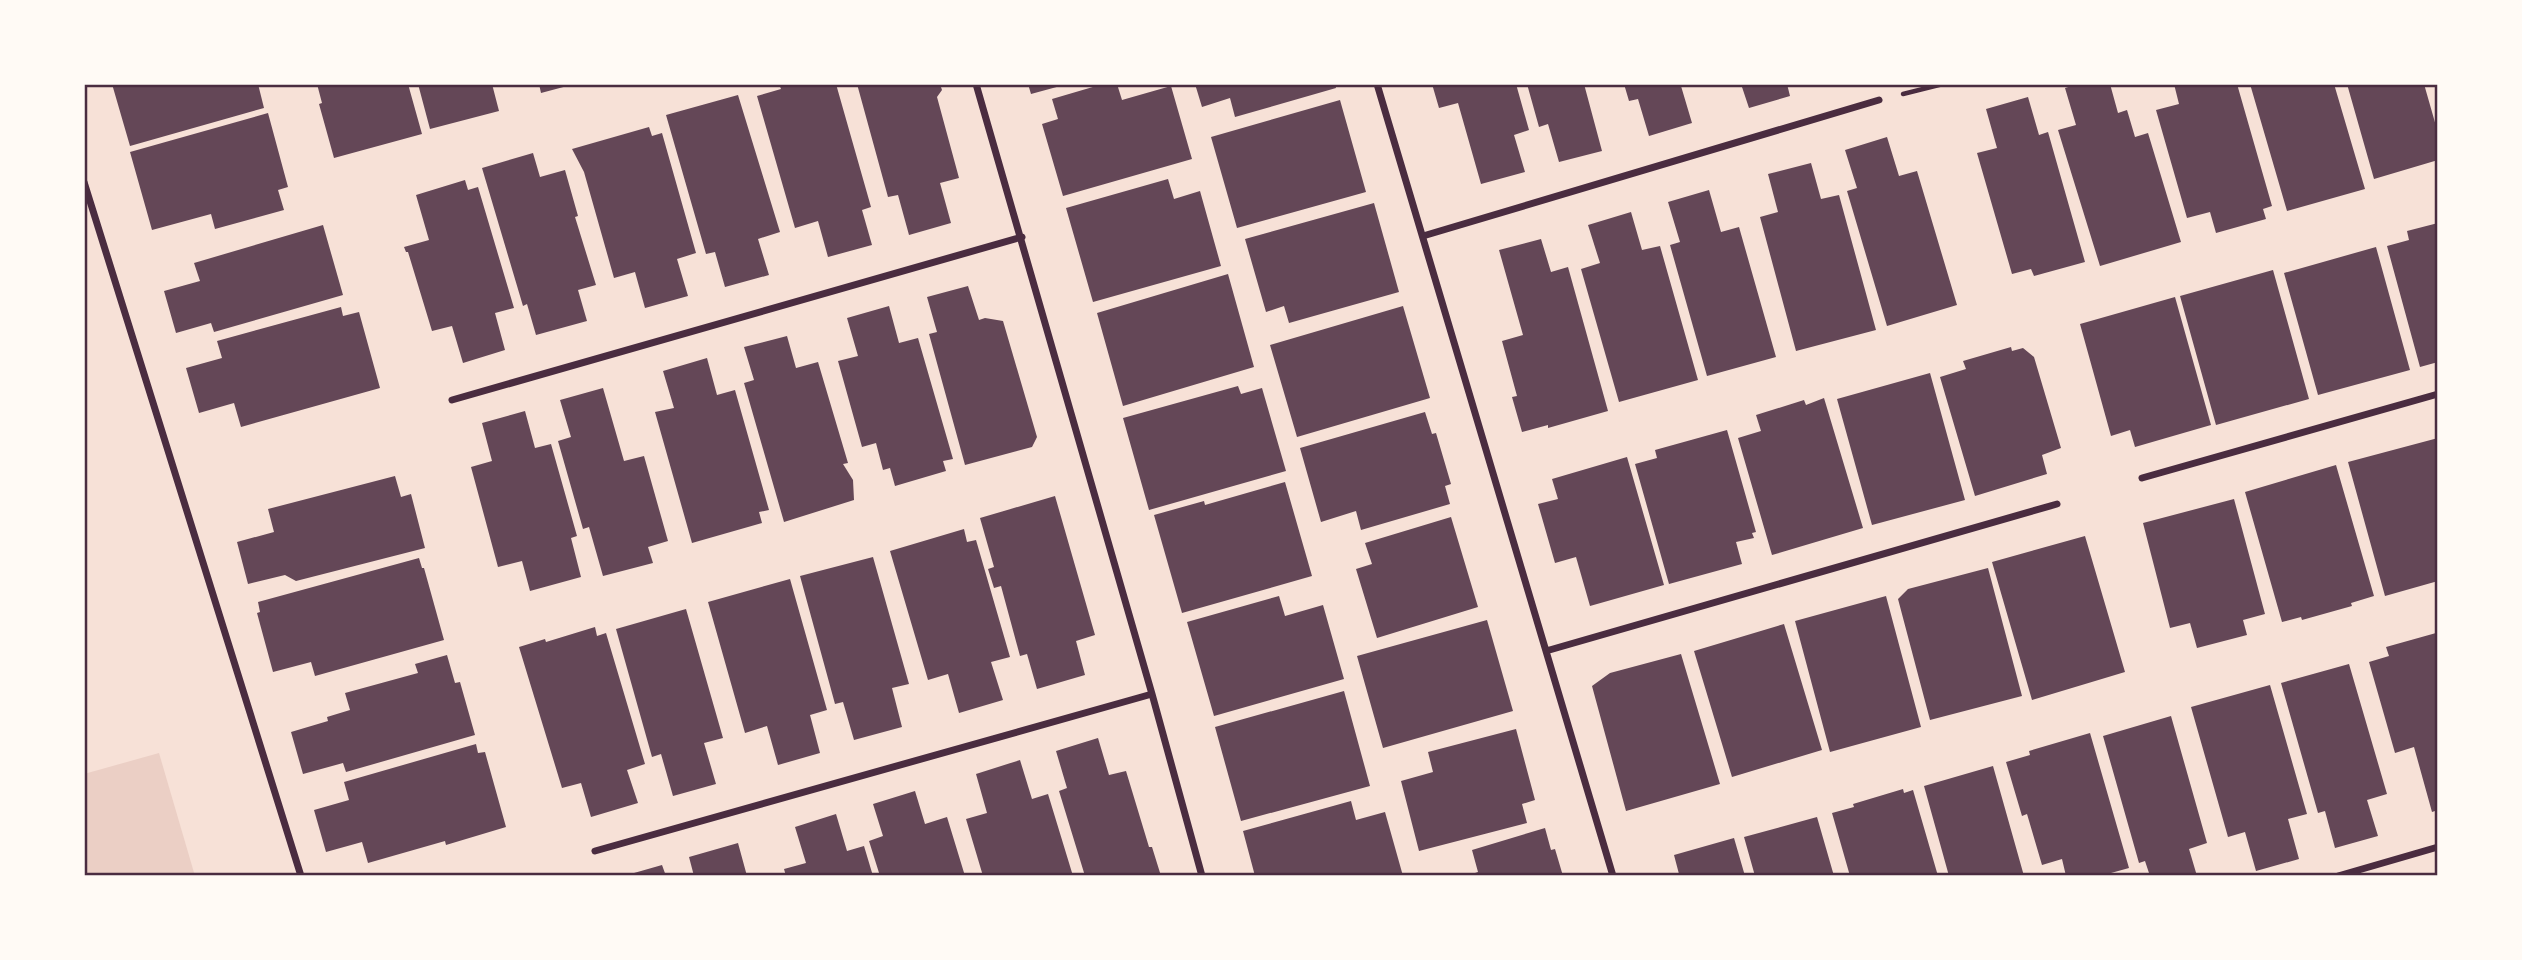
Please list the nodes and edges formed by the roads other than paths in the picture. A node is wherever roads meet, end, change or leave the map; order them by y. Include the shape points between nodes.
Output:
1 (976, 84) edge
2 (1377, 84) edge
3 (1879, 100) road end
4 (84, 182) edge
5 (1423, 236) junction
6 (1022, 237) junction
7 (2438, 394) edge
8 (452, 400) dead end
9 (2142, 478) dead end
10 (2057, 503) dead end
11 (1546, 651) junction
12 (1152, 694) junction
13 (2438, 847) edge
14 (595, 851) dead end
15 (301, 876) edge
16 (1202, 876) edge
17 (1613, 876) edge
18 (2338, 876) edge

1 - 6 street
2 - 5 street
3 - 5 street
4 - 15 street
5 - 11 street
6 - 8 street
6 - 12 street
7 - 9 street
10 - 11 street
11 - 17 street
12 - 14 street
12 - 16 street
13 - 18 street

